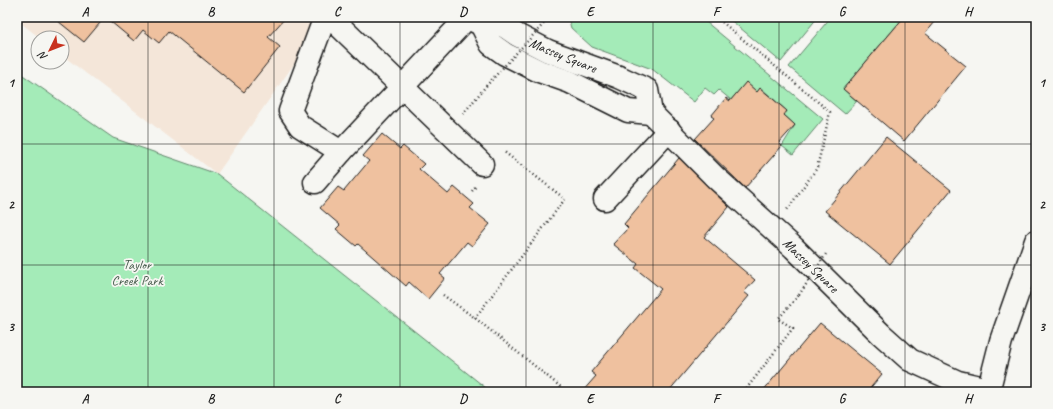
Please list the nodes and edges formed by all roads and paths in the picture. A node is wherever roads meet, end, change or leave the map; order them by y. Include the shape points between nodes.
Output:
1 (325, 17) edge
2 (330, 17) edge
3 (716, 17) edge
4 (548, 18) edge
5 (471, 19) edge
6 (402, 87) junction
7 (458, 119) dead end
8 (668, 130) junction
9 (498, 148) dead end
10 (341, 152) junction
11 (482, 164) dead end
12 (315, 182) dead end
13 (605, 199) dead end
14 (784, 214) dead end
15 (1036, 241) edge
16 (826, 254) dead end
17 (443, 295) dead end
18 (475, 318) junction
19 (988, 390) edge
20 (567, 392) edge
21 (744, 392) edge

1 - 10 street via 290,111 300,126
2 - 6 street
3 - 14 path via 830,112 817,168
4 - 7 path, bridge
5 - 6 street
5 - 8 street, Massey Square via 500,24 548,51 647,90 651,113
6 - 10 street
6 - 11 street
8 - 13 street
8 - 19 street, Massey Square via 910,360 958,382
9 - 18 path via 565,199
10 - 12 street
15 - 19 street via 1001,341
16 - 21 path, bridge via 800,295 778,319 793,328
17 - 18 path
18 - 20 path

